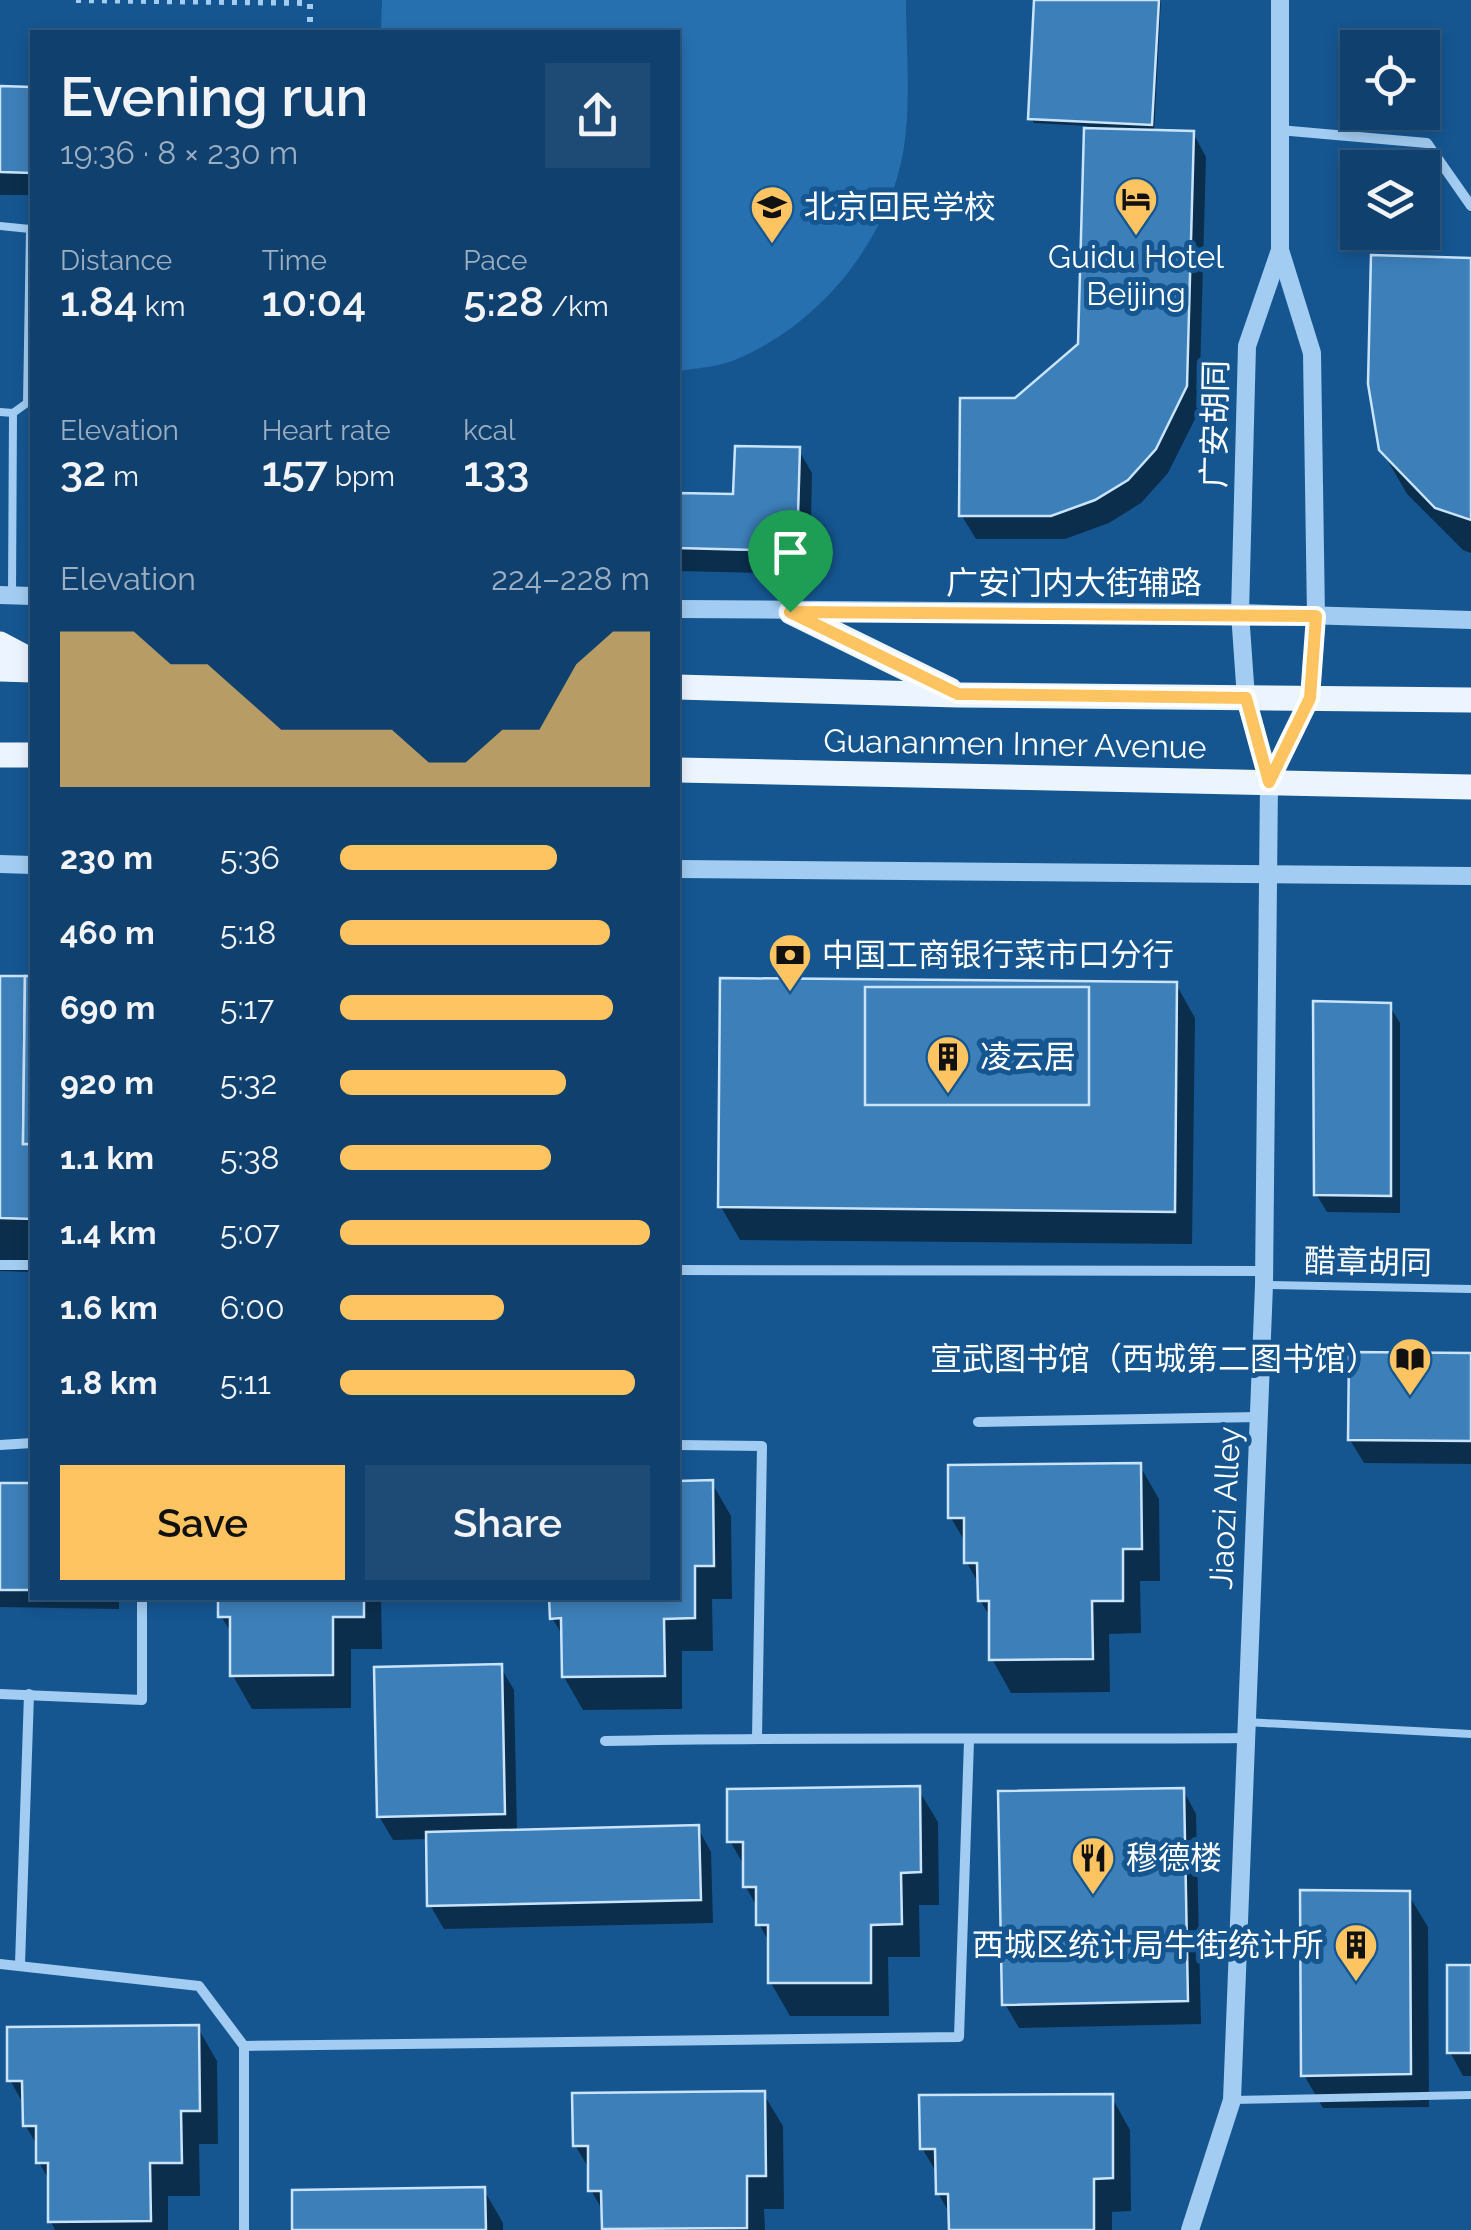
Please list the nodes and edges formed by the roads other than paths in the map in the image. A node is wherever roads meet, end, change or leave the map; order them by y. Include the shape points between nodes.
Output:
1 (1280, 0) edge
2 (1279, 130) junction
3 (1471, 206) edge
4 (0, 226) edge
5 (30, 229) edge
6 (1280, 250) junction
7 (30, 272) edge
8 (0, 412) edge
9 (13, 413) junction
10 (6, 595) edge
11 (680, 609) edge
12 (790, 612) junction
13 (1240, 614) junction
14 (1316, 616) junction
15 (1471, 620) edge
16 (0, 644) edge
17 (30, 659) edge
18 (0, 669) edge
19 (30, 670) edge
20 (680, 687) edge
21 (958, 694) junction
22 (1246, 698) junction
23 (1310, 698) junction
24 (1471, 700) edge
25 (0, 755) edge
26 (30, 756) edge
27 (680, 770) edge
28 (1269, 782) junction
29 (1471, 786) edge
30 (0, 864) edge
31 (30, 864) edge
32 (680, 870) edge
33 (1267, 874) junction
34 (1471, 876) edge
35 (0, 1264) edge
36 (30, 1265) edge
37 (680, 1270) edge
38 (1264, 1278) junction
39 (1471, 1289) edge
40 (1259, 1417) junction
41 (978, 1422) dead end
42 (30, 1443) edge
43 (0, 1445) edge
44 (680, 1445) edge
45 (142, 1600) edge
46 (0, 1694) edge
47 (29, 1694) junction
48 (1246, 1730) junction
49 (1471, 1734) edge
50 (757, 1738) junction
51 (605, 1740) dead end
52 (968, 1740) junction
53 (0, 1964) edge
54 (20, 1964) junction
55 (244, 2046) junction
56 (1471, 2095) edge
57 (1232, 2100) junction
58 (244, 2230) edge
59 (1190, 2230) edge

1 - 2 street
2 - 3 street via 1427,143
2 - 6 street
4 - 5 lane
6 - 13 street, 广安胡同 via 1247,346
6 - 14 street via 1312,353
7 - 9 lane via 27,403
8 - 9 lane
9 - 10 lane
11 - 12 street, 广安门内大街辅路
12 - 13 street, 广安门内大街辅路
12 - 21 main road
13 - 14 street, 广安门内大街辅路
13 - 22 street, 广安胡同
14 - 15 street, 广安门内大街辅路
14 - 23 street
16 - 17 main road
18 - 19 main road
20 - 21 main road, Guananmen Inner Avenue
21 - 22 main road, Guananmen Inner Avenue
22 - 23 main road, Guananmen Inner Avenue
22 - 28 street, 广安胡同
23 - 24 main road, Guananmen Inner Avenue
23 - 28 street
25 - 26 main road
27 - 28 main road, Guananmen Inner Avenue
28 - 29 main road, Guananmen Inner Avenue
28 - 33 street, Jiaozi Alley
30 - 31 street
32 - 33 street
33 - 34 street
33 - 38 street, Jiaozi Alley
35 - 36 street
37 - 38 street
38 - 39 lane, 醋章胡同
38 - 40 street, Jiaozi Alley
40 - 41 street
40 - 48 street, Jiaozi Alley
42 - 43 street
44 - 50 street via 762,1446
45 - 47 street via 142,1700
46 - 47 street
47 - 54 street
48 - 49 lane
48 - 52 street
48 - 57 street, Jiaozi Alley
50 - 51 street
50 - 52 street
52 - 55 street via 959,2037
53 - 54 street
54 - 55 street via 199,1986
55 - 58 street
56 - 57 lane
57 - 59 street, Jiaozi Alley

